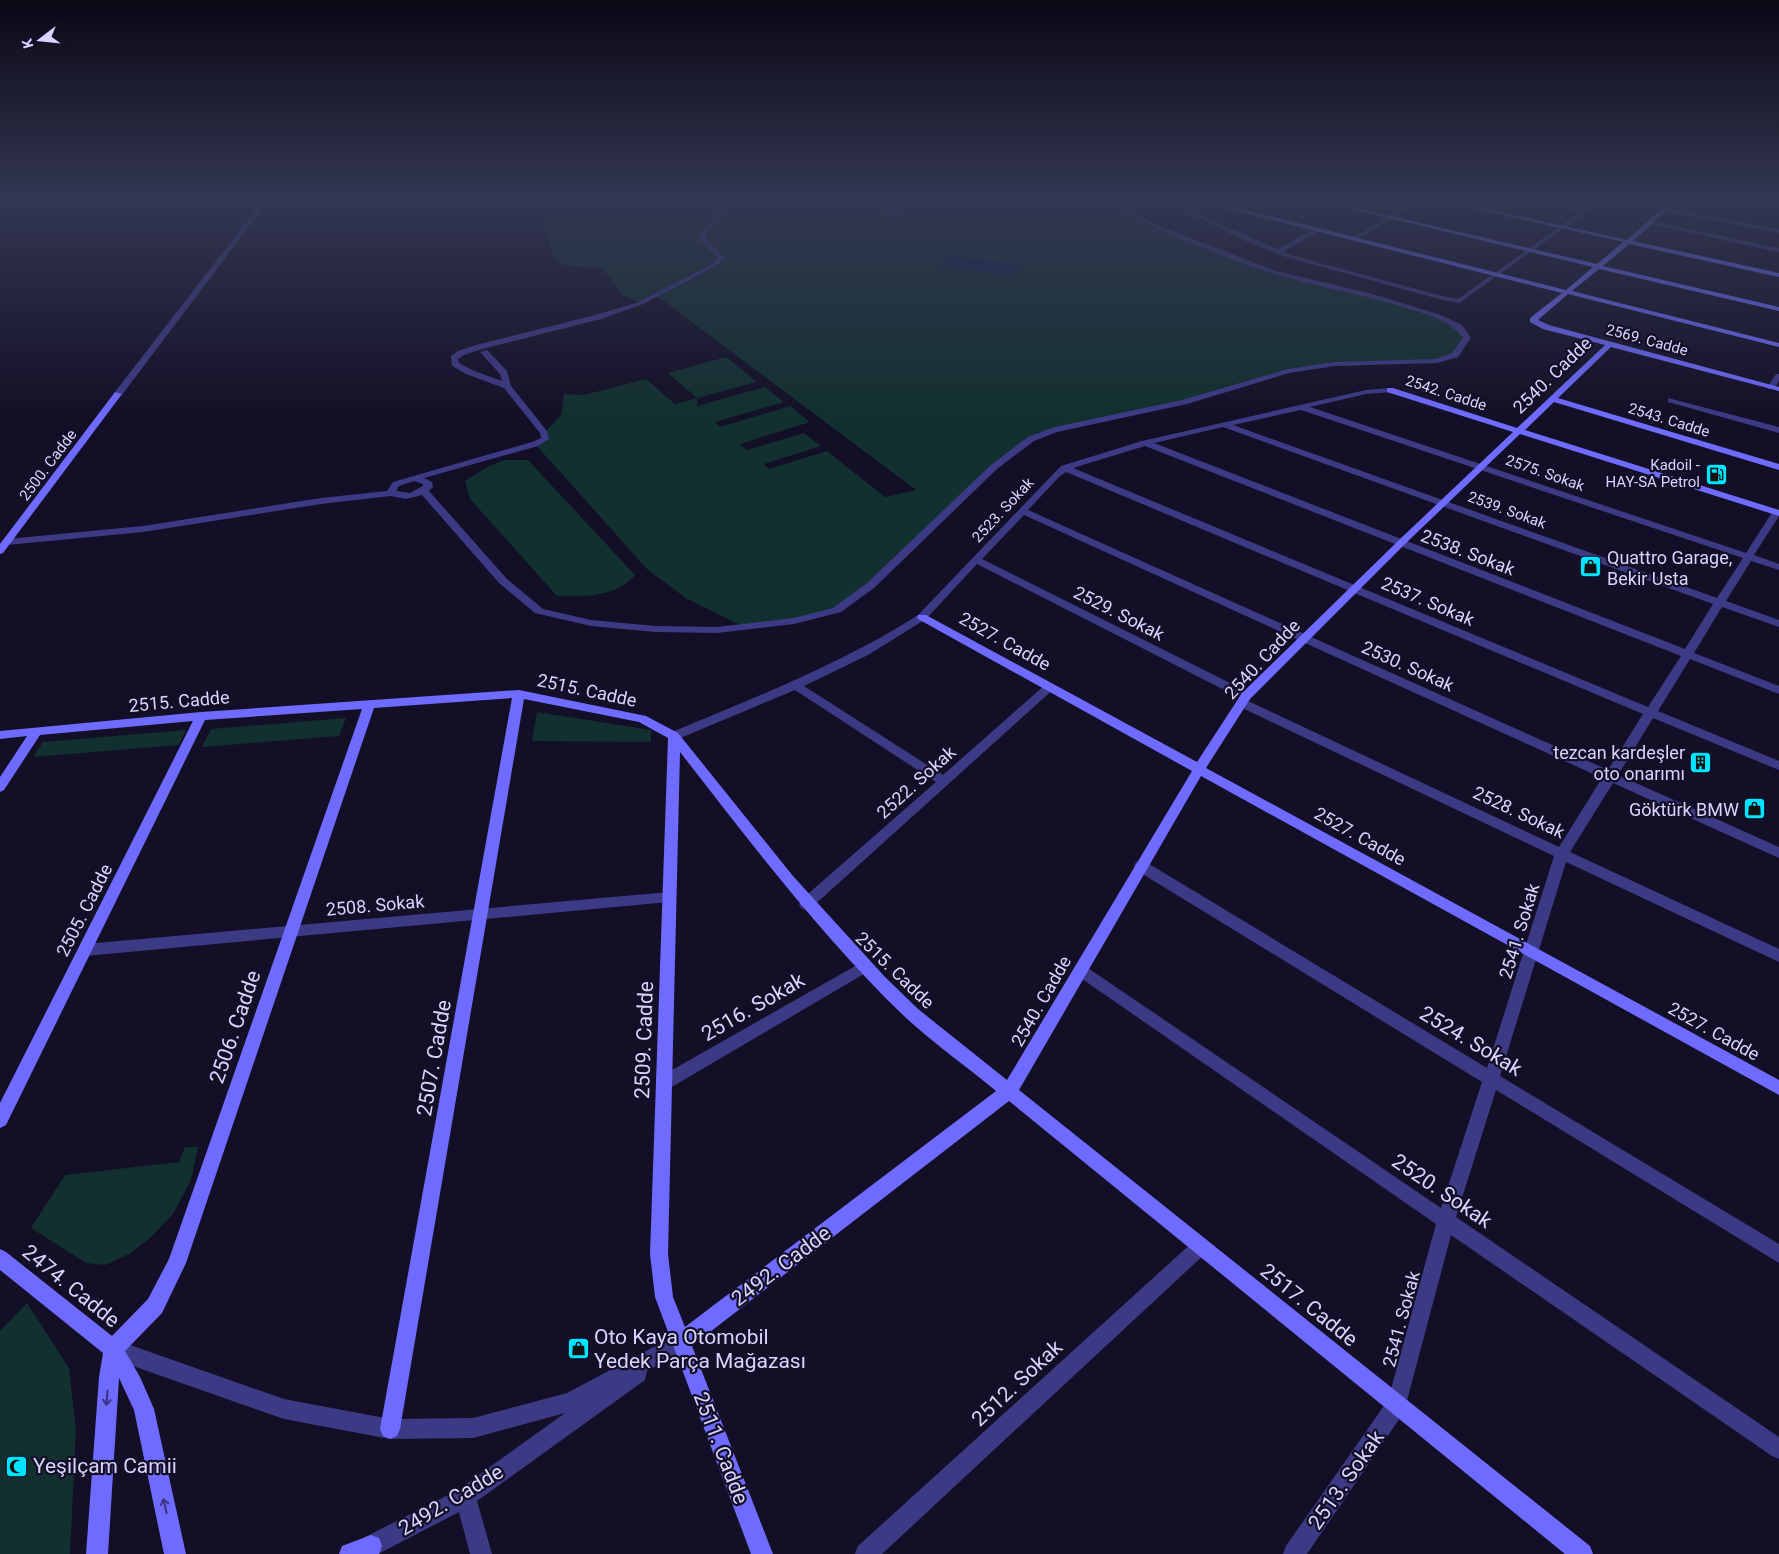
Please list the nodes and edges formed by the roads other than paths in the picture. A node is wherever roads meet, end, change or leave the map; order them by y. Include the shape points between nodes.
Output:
1 (212, 272) edge
2 (701, 272) edge
3 (1273, 272) edge
4 (1348, 272) edge
5 (1483, 272) edge
6 (1502, 272) edge
7 (1589, 272) edge
8 (1624, 272) edge
9 (1763, 272) edge
10 (1497, 275) junction
11 (1779, 275) edge
12 (1565, 292) junction
13 (1779, 309) edge
14 (1610, 344) junction
15 (1779, 345) edge
16 (484, 352) dead end
17 (1779, 376) edge
18 (507, 386) junction
19 (1775, 388) edge
20 (1390, 390) joint
21 (1552, 399) junction
22 (1671, 400) dead end
23 (1301, 406) junction
24 (1224, 425) junction
25 (1779, 430) edge
26 (1519, 431) junction
27 (1145, 443) junction
28 (460, 464) junction
29 (1482, 466) junction
30 (1779, 467) edge
31 (1064, 468) junction
32 (414, 478) junction
33 (402, 481) junction
34 (426, 486) junction
35 (392, 493) junction
36 (413, 496) junction
37 (321, 501) junction
38 (1443, 503) junction
39 (1022, 511) junction
40 (1778, 513) edge
41 (443, 515) junction
42 (7, 542) junction
43 (1401, 543) junction
44 (0, 551) edge
45 (1748, 557) junction
46 (976, 560) junction
47 (1779, 567) edge
48 (1355, 589) junction
49 (1720, 603) junction
50 (922, 617) junction
51 (1779, 624) edge
52 (1305, 639) junction
53 (1687, 654) junction
54 (794, 684) junction
55 (1050, 687) junction
56 (1779, 690) edge
57 (520, 694) junction
58 (1244, 700) junction
59 (370, 703) junction
60 (1651, 712) junction
61 (201, 716) junction
62 (37, 730) junction
63 (0, 735) edge
64 (674, 736) junction
65 (1779, 766) edge
66 (1200, 770) junction
67 (1610, 777) junction
68 (944, 781) junction
69 (0, 787) edge
70 (1562, 853) junction
71 (1779, 853) edge
72 (1141, 866) junction
73 (669, 897) junction
74 (806, 904) junction
75 (481, 914) junction
76 (291, 931) junction
77 (85, 950) junction
78 (1532, 952) junction
79 (1779, 956) edge
80 (864, 967) junction
81 (1080, 970) junction
82 (1492, 1079) junction
83 (664, 1084) junction
84 (1779, 1088) edge
85 (1009, 1091) junction
86 (0, 1120) edge
87 (1446, 1221) junction
88 (1201, 1246) junction
89 (1779, 1254) edge
90 (0, 1258) edge
91 (680, 1343) junction
92 (113, 1349) junction
93 (1397, 1405) junction
94 (390, 1429) junction
95 (1779, 1449) edge
96 (465, 1497) junction
97 (368, 1550) edge
98 (97, 1554) edge
99 (175, 1554) edge
100 (350, 1554) edge
101 (480, 1554) edge
102 (762, 1554) edge
103 (866, 1554) edge
104 (1294, 1554) edge
105 (1582, 1554) edge

1 - 42 street, 2500. Cadde
2 - 18 street via 641,303 479,347 454,358 455,364 469,372
3 - 41 street via 1367,294 1438,316 1459,327 1467,338 1455,355 1437,361 1335,364 1288,371 1184,402 1055,430 1031,440 994,467 870,586 837,610 794,621 717,630 656,629 554,616 539,611 503,581
4 - 10 street via 1452,300 1462,300
5 - 10 street
6 - 10 street
7 - 12 street, 2569. Cadde
8 - 13 street
9 - 11 street
10 - 12 street
12 - 14 street, 2569. Cadde via 1532,320 1546,327
12 - 15 street
14 - 19 street, 2569. Cadde
14 - 21 street, 2540. Cadde
16 - 18 street via 504,373
17 - 19 street
18 - 28 street via 544,433 545,439
20 - 23 street, 2523. Sokak
20 - 26 street, 2542. Cadde
21 - 26 street, 2540. Cadde
21 - 30 street, 2543. Cadde
22 - 25 street
23 - 24 street, 2523. Sokak
23 - 29 street, 2575. Sokak
24 - 27 street, 2523. Sokak
24 - 38 street, 2539. Sokak
26 - 29 street, 2540. Cadde
26 - 40 street, 2542. Cadde
27 - 31 street, 2523. Sokak
27 - 43 street, 2538. Sokak
28 - 32 street
28 - 34 street
29 - 38 street, 2540. Cadde
29 - 45 street, 2575. Sokak
31 - 39 street, 2523. Sokak
31 - 48 street, 2537. Sokak
32 - 33 street
32 - 34 street
33 - 35 street via 393,487
33 - 37 street
34 - 36 street
34 - 41 street
35 - 36 street
35 - 37 street
36 - 41 street
37 - 42 street via 143,529
38 - 43 street, 2540. Cadde
38 - 49 street, 2539. Sokak
39 - 46 street, 2523. Sokak
39 - 52 street, 2530. Sokak
40 - 45 street, 2541. Sokak
42 - 44 street, 2500. Cadde
43 - 48 street, 2540. Cadde
43 - 53 street, 2538. Sokak
45 - 47 street, 2575. Sokak
45 - 49 street, 2541. Sokak
46 - 50 street, 2523. Sokak
46 - 58 street, 2529. Sokak
48 - 52 street, 2540. Cadde
48 - 60 street, 2537. Sokak
49 - 51 street, 2539. Sokak
49 - 53 street, 2541. Sokak
50 - 54 street, 2523. Sokak via 870,649
50 - 55 street, 2527. Cadde
52 - 58 street, 2540. Cadde
52 - 67 street, 2530. Sokak
53 - 56 street, 2538. Sokak
53 - 60 street, 2541. Sokak
54 - 64 street, 2523. Sokak
54 - 68 street
55 - 66 street, 2527. Cadde
55 - 68 street, 2522. Sokak
57 - 59 street, 2515. Cadde
57 - 64 street, 2515. Cadde via 642,720
57 - 75 street, 2507. Cadde
58 - 66 street, 2540. Cadde
58 - 70 street, 2528. Sokak
59 - 61 street, 2515. Cadde
59 - 76 street, 2506. Cadde
60 - 65 street, 2537. Sokak
60 - 67 street, 2541. Sokak
61 - 62 street, 2515. Cadde
61 - 77 street, 2505. Cadde
62 - 63 street, 2515. Cadde
62 - 69 street
64 - 73 street, 2509. Cadde
64 - 74 street, 2515. Cadde
66 - 72 street, 2540. Cadde
66 - 78 street, 2527. Cadde
67 - 70 street, 2541. Sokak
67 - 71 street, 2530. Sokak
68 - 74 street, 2522. Sokak
70 - 78 street, 2541. Sokak
70 - 79 street, 2528. Sokak
72 - 81 street, 2540. Cadde
72 - 82 street, 2524. Sokak
73 - 75 street, 2508. Sokak
73 - 83 street, 2509. Cadde
74 - 80 street, 2515. Cadde
75 - 76 street, 2508. Sokak
75 - 94 street, 2507. Cadde
76 - 77 street, 2508. Sokak
76 - 92 street, 2506. Cadde via 176,1263 155,1306
77 - 86 street, 2505. Cadde
78 - 82 street, 2541. Sokak
78 - 84 street, 2527. Cadde
80 - 83 street, 2516. Sokak
80 - 85 street, 2515. Cadde via 913,1014
81 - 85 street, 2540. Cadde
81 - 87 street, 2520. Sokak
82 - 87 street, 2541. Sokak
82 - 89 street, 2524. Sokak
83 - 91 street, 2509. Cadde via 659,1254 664,1297
85 - 88 street, 2517. Cadde
85 - 91 street, 2492. Cadde
87 - 93 street, 2541. Sokak
87 - 95 street, 2520. Sokak
88 - 93 street, 2517. Cadde
88 - 103 street, 2512. Sokak
90 - 92 street, 2474. Cadde
91 - 94 street via 570,1402 473,1428
91 - 96 street, 2492. Cadde
91 - 102 street, 2511. Cadde
92 - 94 street via 284,1409
92 -> 98 street
99 -> 92 street via 144,1409
93 - 104 street, 2513. Sokak
93 - 105 street, 2517. Cadde
96 - 97 street, 2492. Cadde
96 - 101 street
97 - 100 street

